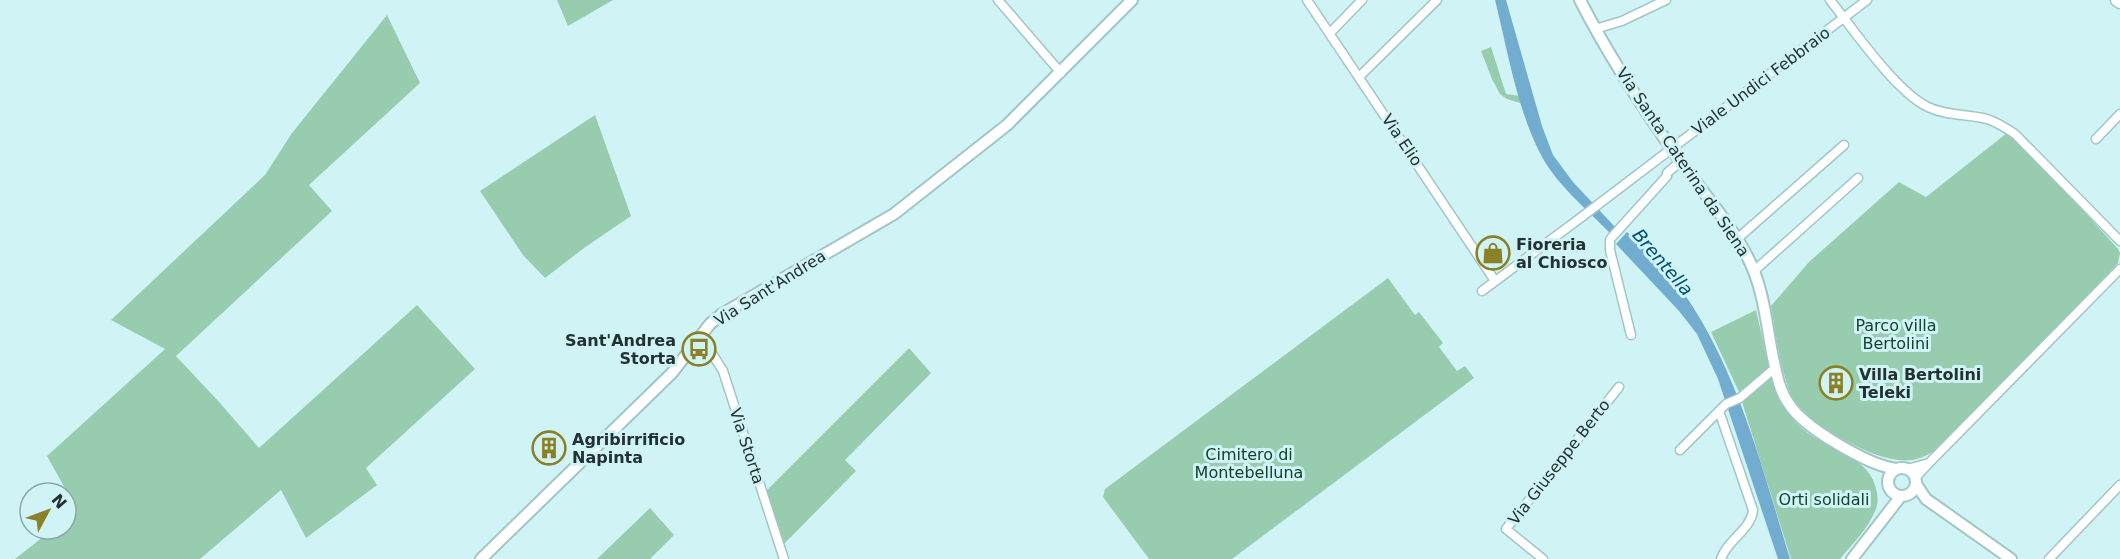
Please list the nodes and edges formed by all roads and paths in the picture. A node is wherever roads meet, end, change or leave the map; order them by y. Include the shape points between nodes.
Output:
1 (998, 0) edge
2 (1132, 0) edge
3 (1307, 0) edge
4 (1362, 0) edge
5 (1437, 0) edge
6 (1580, 0) edge
7 (1666, 0) edge
8 (1830, 0) edge
9 (1867, 0) edge
10 (1844, 18) junction
11 (1595, 29) junction
12 (1330, 33) junction
13 (1061, 73) junction
14 (1359, 77) junction
15 (2120, 114) edge
16 (2096, 139) dead end
17 (1844, 145) dead end
18 (1672, 149) junction
19 (1680, 161) junction
20 (1858, 178) dead end
21 (1737, 239) junction
22 (2120, 241) edge
23 (2120, 270) edge
24 (1754, 271) junction
25 (1495, 281) junction
26 (1482, 291) dead end
27 (1631, 335) dead end
28 (701, 336) junction
29 (1775, 368) junction
30 (1619, 387) dead end
31 (1719, 411) junction
32 (1680, 450) dead end
33 (1873, 463) junction
34 (1929, 463) junction
35 (1901, 469) junction
36 (1889, 485) junction
37 (2120, 485) edge
38 (1911, 488) junction
39 (1883, 517) junction
40 (481, 559) edge
41 (784, 559) edge
42 (1543, 559) edge
43 (1722, 559) edge
44 (1852, 559) edge
45 (2011, 559) edge
46 (2049, 559) edge

1 - 13 street
2 - 13 street, Via Sant'Andrea
3 - 12 street, Via Elio
4 - 12 street
5 - 14 street
6 - 11 street, Via Santa Caterina da Siena
7 - 11 street
8 - 10 street
9 - 10 street, Viale Undici Febbraio
10 - 18 street, Viale Undici Febbraio
10 - 22 street via 1908,94 1929,108 1986,119 2015,134
11 - 18 street, Via Santa Caterina da Siena
12 - 14 street, Via Elio
13 - 28 street, Via Sant'Andrea via 1007,125 894,214 722,314
14 - 25 street, Via Elio
15 - 16 street
17 - 21 street
18 - 19 street, Via Santa Caterina da Siena
18 - 25 street, Viale Undici Febbraio
19 - 21 street, Via Santa Caterina da Siena
19 - 27 street via 1611,238 1610,250
20 - 24 street
21 - 24 street, Via Santa Caterina da Siena
23 - 34 street
24 - 29 street, Via Santa Caterina da Siena
25 - 26 street, Viale Undici Febbraio
28 - 40 street, Via Sant'Andrea via 672,373
28 - 41 street, Via Storta via 723,371
29 - 31 street
29 - 33 street, Via Santa Caterina da Siena via 1782,393 1803,421
30 - 42 street, Via Giuseppe Berto via 1506,529
31 - 32 street
31 - 43 street via 1753,510 1750,521
33 - 35 street, Via Santa Caterina da Siena
33 - 36 street, Via Santa Caterina da Siena
34 - 35 street
34 - 38 street
35 - 36 street via 1890,473
35 - 38 street
36 - 38 street via 1897,496
36 - 39 street
37 - 46 street
38 - 39 street
38 - 45 street
39 - 44 street

